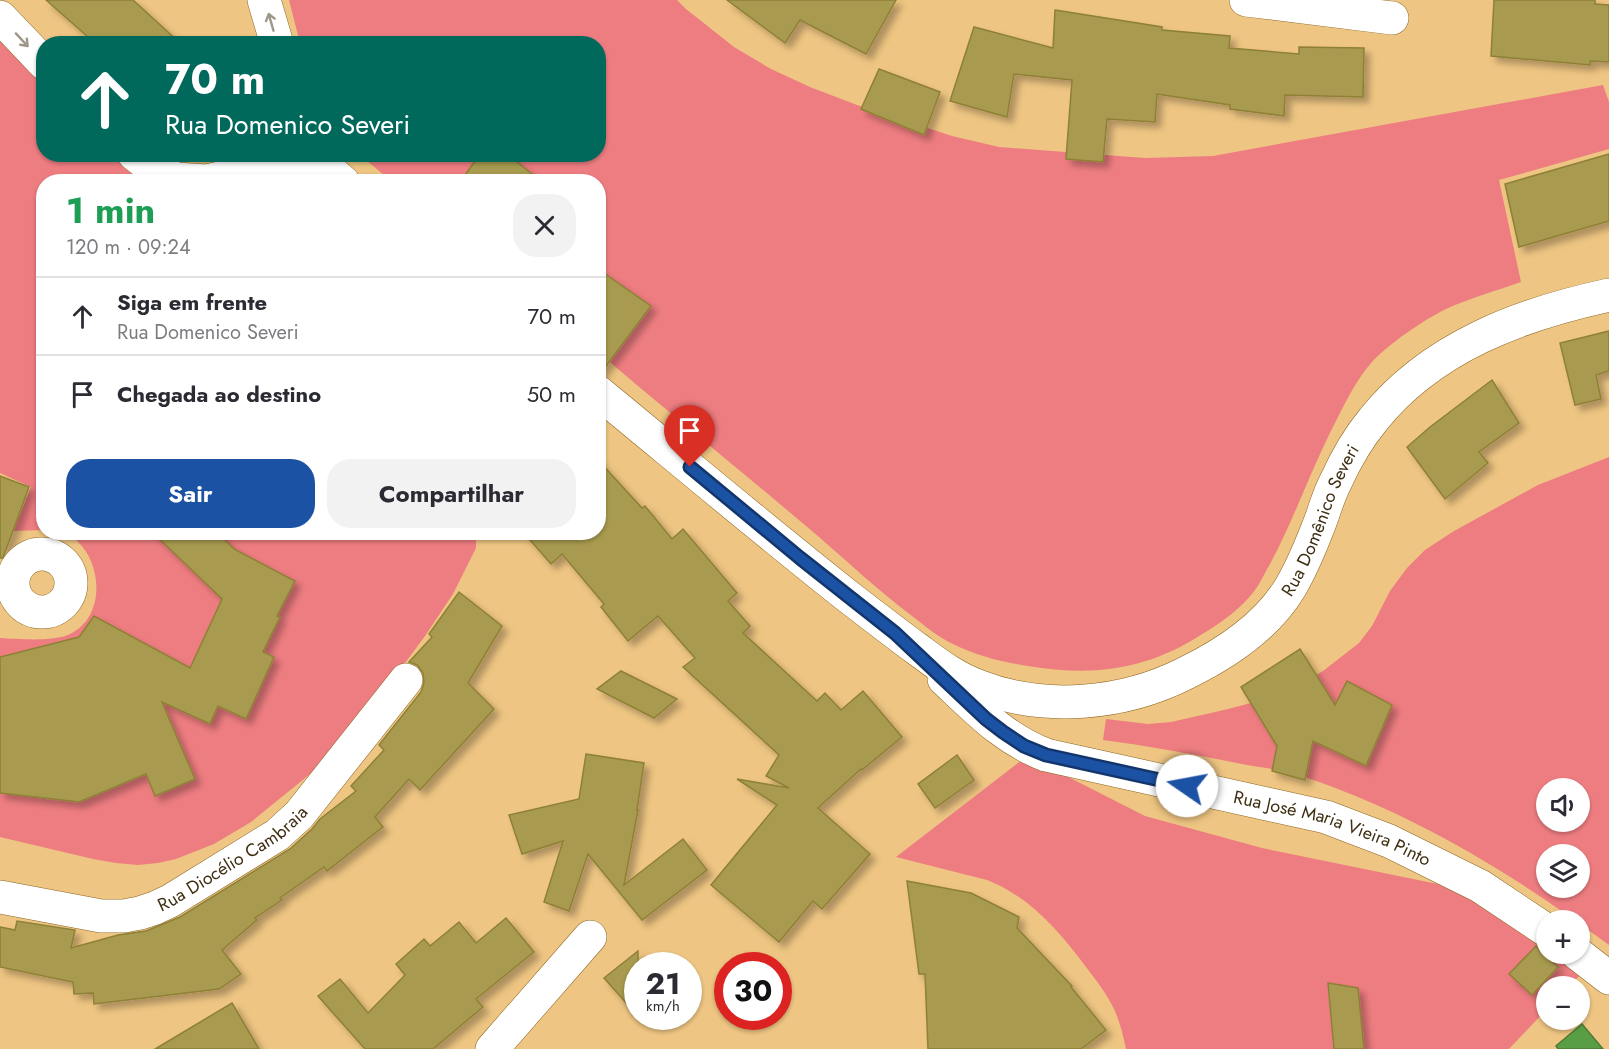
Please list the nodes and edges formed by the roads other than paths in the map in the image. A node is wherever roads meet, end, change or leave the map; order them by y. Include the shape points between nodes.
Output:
1 (264, 0) edge
2 (1246, 0) edge
3 (0, 17) edge
4 (1392, 18) dead end
5 (275, 36) edge
6 (36, 55) edge
7 (144, 162) edge
8 (287, 162) edge
9 (320, 162) edge
10 (166, 174) edge
11 (236, 174) edge
12 (334, 174) edge
13 (1609, 295) edge
14 (606, 399) edge
15 (895, 633) junction
16 (406, 680) dead end
17 (1060, 701) junction
18 (1070, 760) junction
19 (0, 897) edge
20 (1536, 923) edge
21 (590, 937) dead end
22 (1590, 963) edge
23 (1609, 978) edge
24 (492, 1049) edge

5 -> 1 street
2 - 4 street
3 -> 6 street
7 - 10 street
8 - 11 street
9 - 12 street
13 - 17 street, Rua Domênico Severi via 1555,308 1493,330 1427,368 1403,388 1372,421 1346,460 1286,594 1277,608 1248,634 1206,663 1161,685 1116,697
14 - 15 street
15 - 17 street, Rua Domênico Severi via 975,685 1013,697
15 - 18 street, Rua José Maria Vieira Pinto via 1003,732 1035,751
16 - 19 street, Rua Diocélio Cambraia via 299,815 258,848 170,901 140,913 101,916
17 - 18 street via 1043,708 1036,722 1043,737
18 - 20 street, Rua José Maria Vieira Pinto via 1326,817 1389,841 1480,886
21 - 24 street
22 - 23 street

